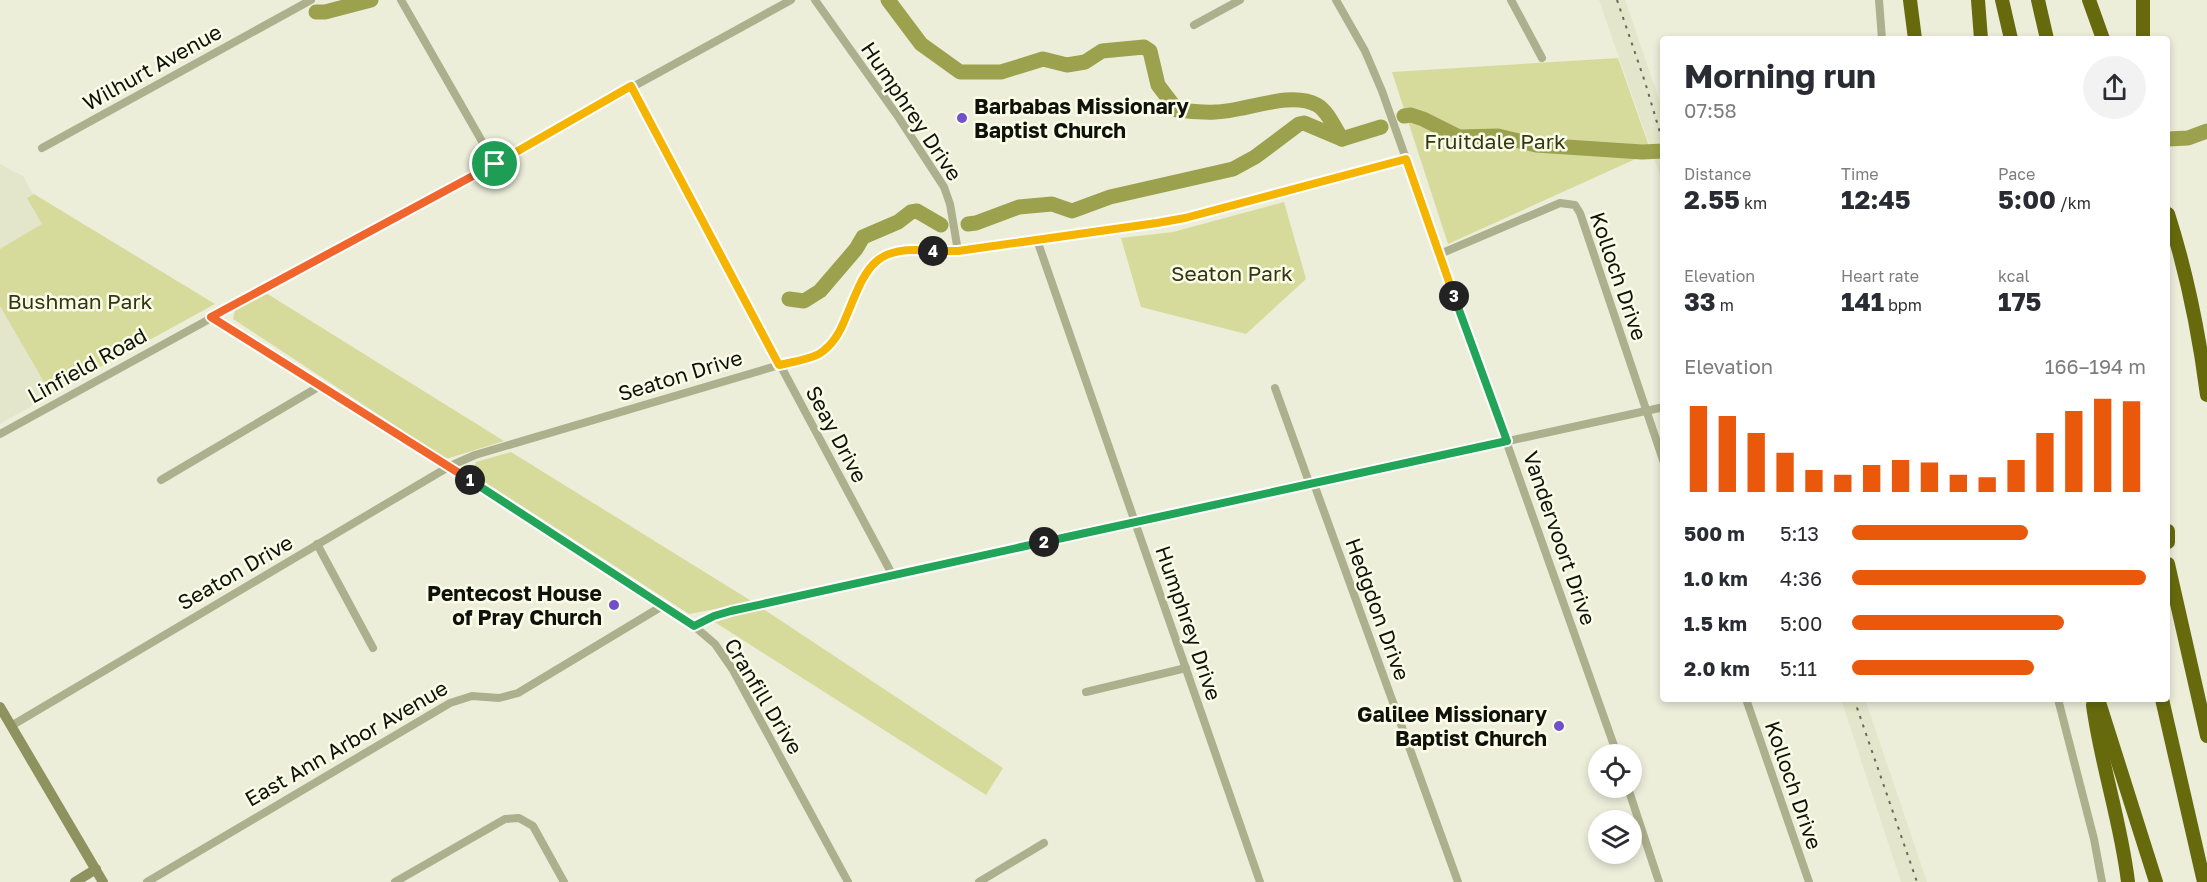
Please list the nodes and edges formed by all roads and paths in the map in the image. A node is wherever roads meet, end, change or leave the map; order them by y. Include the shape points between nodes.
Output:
1 (311, 0) edge
2 (401, 0) edge
3 (791, 0) edge
4 (815, 0) edge
5 (1240, 0) edge
6 (1336, 0) edge
7 (1511, 0) edge
8 (1879, 0) edge
9 (1910, 0) edge
10 (1978, 0) edge
11 (2002, 0) edge
12 (2038, 0) edge
13 (2089, 0) edge
14 (2143, 0) edge
15 (1194, 25) dead end
16 (1882, 36) edge
17 (1915, 36) edge
18 (1982, 36) edge
19 (2010, 36) edge
20 (2046, 36) edge
21 (2102, 36) edge
22 (2143, 36) edge
23 (1542, 58) dead end
24 (631, 86) junction
25 (42, 148) dead end
26 (1406, 159) junction
27 (495, 164) junction
28 (2170, 221) edge
29 (1037, 240) junction
30 (958, 251) junction
31 (1440, 254) junction
32 (211, 317) junction
33 (779, 365) junction
34 (320, 386) junction
35 (1275, 388) dead end
36 (2207, 395) edge
37 (1660, 408) edge
38 (1645, 411) junction
39 (0, 434) edge
40 (1507, 441) junction
41 (1660, 452) edge
42 (450, 466) junction
43 (161, 480) dead end
44 (1312, 484) junction
45 (1135, 522) junction
46 (317, 544) junction
47 (2170, 573) edge
48 (893, 576) junction
49 (664, 606) junction
50 (694, 626) junction
51 (373, 648) dead end
52 (1186, 668) junction
53 (1086, 692) dead end
54 (1747, 702) edge
55 (2059, 702) edge
56 (2093, 702) edge
57 (2099, 702) edge
58 (2163, 702) edge
59 (0, 707) edge
60 (11, 726) junction
61 (2207, 736) edge
62 (1613, 744) edge
63 (1631, 798) edge
64 (1044, 843) dead end
65 (96, 869) junction
66 (75, 882) edge
67 (103, 882) edge
68 (147, 882) edge
69 (395, 882) edge
70 (564, 882) edge
71 (848, 882) edge
72 (979, 882) edge
73 (1260, 882) edge
74 (1458, 882) edge
75 (1659, 882) edge
76 (1809, 882) edge
77 (2102, 882) edge
78 (2128, 882) edge
79 (2156, 882) edge
80 (2204, 882) edge

1 - 25 street, Wilhurt Avenue
2 - 27 street
3 - 24 street, Linfield Road
4 - 30 street, Humphrey Drive via 944,187
5 - 15 street
6 - 26 street, Vandervoort Drive via 1374,71
7 - 23 street
8 - 16 street
9 - 17 highway
10 - 18 highway
11 - 19 highway
12 - 20 highway
13 - 21 highway
14 - 22 highway
24 - 27 street, Linfield Road
24 - 33 street, Seay Drive
26 - 29 street, Seaton Drive via 1185,218
26 - 31 street, Vandervoort Drive
27 - 32 street, Linfield Road
28 - 36 highway via 2199,334
29 - 30 street, Seaton Drive
29 - 45 street, Humphrey Drive
30 - 33 street, Seaton Drive via 898,250 878,259 862,280 837,337 820,353
31 - 38 street, Kolloch Drive via 1560,203 1575,205
31 - 40 street, Vandervoort Drive
32 - 34 street, Cranfill Drive
32 - 39 street, Linfield Road
33 - 42 street, Seaton Drive via 475,455
33 - 48 street, Seay Drive
34 - 42 street, Cranfill Drive
34 - 43 street
35 - 44 street, Hedgdon Drive
37 - 38 street
38 - 40 street
38 - 41 street, Kolloch Drive
40 - 44 street
40 - 62 street, Vandervoort Drive
42 - 46 street, Seaton Drive
42 - 49 street, Cranfill Drive
44 - 45 street
44 - 74 street, Hedgdon Drive
45 - 48 street
45 - 52 street, Humphrey Drive
46 - 51 street
46 - 60 street, Seaton Drive
47 - 61 highway
48 - 50 street via 731,611
49 - 50 street, Cranfill Drive
49 - 68 street, East Ann Arbor Avenue via 509,697 472,696 450,703
50 - 71 street, Cranfill Drive via 715,645 733,670
52 - 53 street
52 - 73 street, Humphrey Drive
54 - 76 street, Kolloch Drive
55 - 77 street
56 - 78 highway
57 - 79 highway
58 - 80 highway
59 - 60 street
60 - 65 street
63 - 75 street
64 - 72 street
65 - 66 street
65 - 67 street
69 - 70 street via 505,819 519,818 533,826

